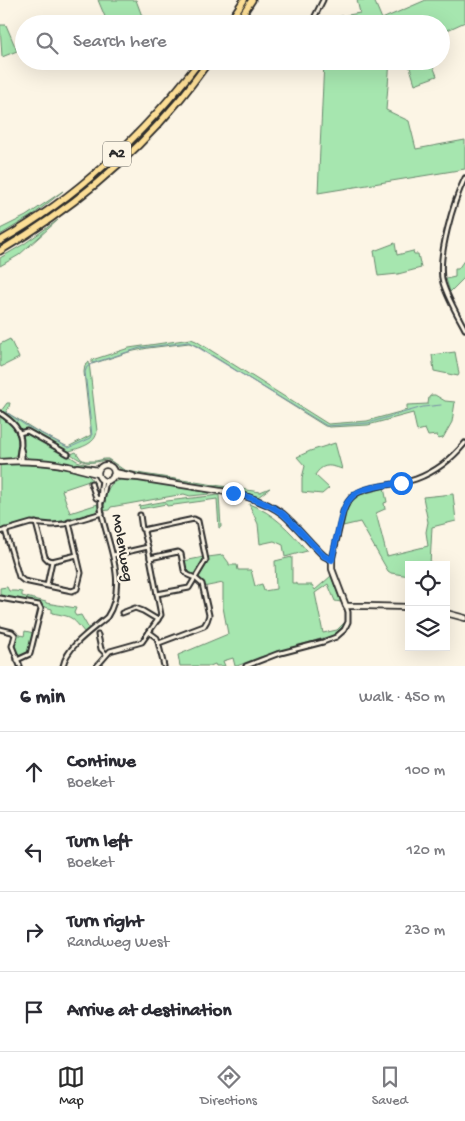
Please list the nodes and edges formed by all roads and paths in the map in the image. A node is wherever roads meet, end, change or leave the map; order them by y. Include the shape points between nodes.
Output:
1 (244, 0) edge
2 (252, 0) edge
3 (323, 0) edge
4 (234, 15) edge
5 (242, 15) edge
6 (316, 15) edge
7 (193, 70) edge
8 (202, 70) edge
9 (465, 178) edge
10 (0, 241) edge
11 (0, 251) edge
12 (465, 329) edge
13 (0, 413) edge
14 (19, 433) junction
15 (465, 443) edge
16 (68, 454) dead end
17 (20, 461) junction
18 (0, 462) edge
19 (98, 472) junction
20 (113, 474) junction
21 (104, 480) junction
22 (90, 483) dead end
23 (101, 499) junction
24 (102, 513) junction
25 (140, 516) dead end
26 (69, 522) junction
27 (36, 523) junction
28 (5, 530) junction
29 (145, 530) junction
30 (0, 532) edge
31 (148, 547) junction
32 (77, 555) junction
33 (113, 555) junction
34 (150, 558) junction
35 (52, 560) junction
36 (332, 560) junction
37 (196, 578) junction
38 (47, 586) junction
39 (157, 594) junction
40 (0, 598) edge
41 (346, 606) junction
42 (405, 607) edge
43 (122, 612) dead end
44 (450, 614) edge
45 (465, 618) edge
46 (158, 620) junction
47 (0, 629) edge
48 (149, 632) junction
49 (98, 635) dead end
50 (159, 643) junction
51 (106, 654) junction
52 (18, 660) junction
53 (20, 666) edge
54 (63, 666) edge
55 (98, 666) edge
56 (164, 666) edge
57 (246, 666) edge

1 - 4 highway
2 - 5 highway
3 - 6 street
7 - 10 highway, A2 via 156,114 100,170 51,208
8 - 11 highway, A2 via 167,115 121,162 57,214
9 - 12 street via 452,214 441,262 442,282
13 - 14 street via 16,426
14 - 16 street via 27,431
14 - 17 street
15 - 36 street via 446,462 425,475 366,490 350,499 343,512
17 - 18 street
17 - 19 street
19 - 20 street via 107,465 112,467
19 - 21 street
20 - 21 street
20 - 36 street via 233,493 263,502 282,514
21 - 23 street, Molenweg
22 - 23 street, Molenweg via 96,498
23 - 24 street, Molenweg
24 - 26 street
24 - 33 street, Molenweg
25 - 29 street
26 - 27 street
26 - 32 street
27 - 28 street
27 - 35 street via 45,557
28 - 30 street
28 - 38 street via 19,577
29 - 31 street
29 - 37 street via 197,520 206,560
31 - 33 street
31 - 34 street
32 - 35 street
32 - 38 street via 81,573 77,588 72,591
33 - 54 street, Molenweg via 117,588 111,610 72,648
34 - 37 street via 178,552 184,570
34 - 39 street
35 - 38 street
36 - 41 street via 332,569
37 - 39 street via 189,588
37 - 50 street via 202,584 209,615 207,621 204,626
39 - 46 street via 161,615
40 - 52 street via 39,605 41,609 30,654
41 - 42 street
41 - 57 street via 348,622 336,637
43 - 46 street via 136,608
44 - 45 street
46 - 48 street
47 - 52 street via 15,635 12,646
48 - 50 street
48 - 51 street via 142,642 110,650
49 - 51 street via 101,649
50 - 56 street
51 - 55 street
52 - 53 street

